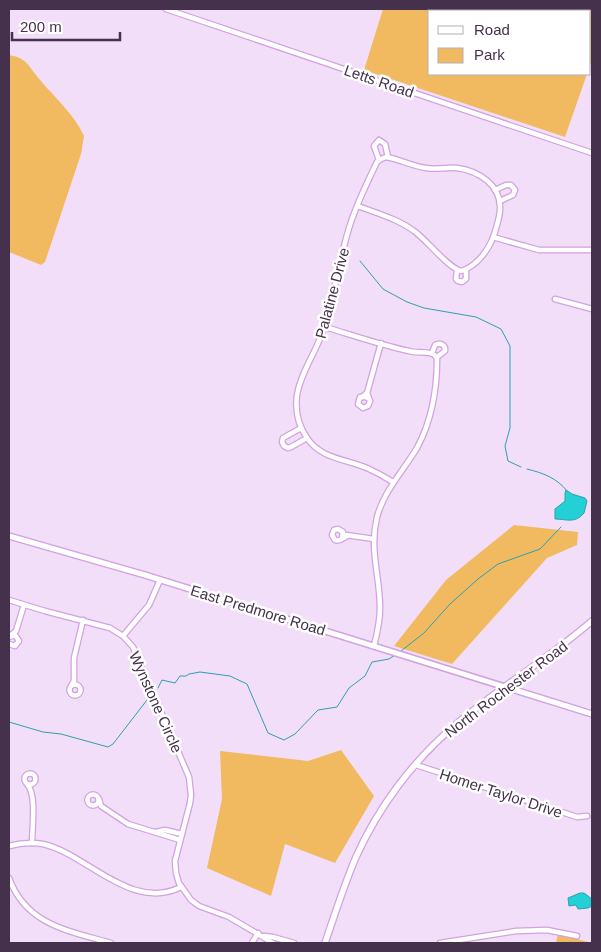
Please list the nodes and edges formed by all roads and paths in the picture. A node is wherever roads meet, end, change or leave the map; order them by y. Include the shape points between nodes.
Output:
1 (166, 9) edge
2 (592, 153) edge
3 (388, 157) junction
4 (379, 160) junction
5 (495, 190) junction
6 (500, 201) junction
7 (358, 206) junction
8 (493, 237) junction
9 (592, 250) edge
10 (457, 270) junction
11 (466, 270) junction
12 (554, 299) dead end
13 (592, 309) edge
14 (324, 327) junction
15 (381, 343) junction
16 (432, 353) junction
17 (437, 357) junction
18 (364, 395) junction
19 (301, 428) junction
20 (307, 438) junction
21 (393, 482) junction
22 (345, 534) junction
23 (9, 536) edge
24 (374, 539) junction
25 (160, 580) junction
26 (9, 600) edge
27 (24, 605) junction
28 (84, 620) junction
29 (592, 621) edge
30 (16, 631) junction
31 (10, 636) edge
32 (123, 636) junction
33 (18, 637) junction
34 (9, 644) edge
35 (374, 646) junction
36 (74, 680) junction
37 (78, 685) junction
38 (71, 686) junction
39 (506, 687) junction
40 (592, 714) edge
41 (416, 765) junction
42 (27, 784) junction
43 (34, 784) junction
44 (31, 789) junction
45 (99, 800) junction
46 (95, 805) junction
47 (101, 806) junction
48 (587, 816) dead end
49 (156, 832) junction
50 (182, 834) junction
51 (180, 840) junction
52 (32, 843) junction
53 (9, 846) edge
54 (9, 878) edge
55 (181, 887) junction
56 (258, 933) junction
57 (264, 936) junction
58 (577, 936) dead end
59 (111, 943) edge
60 (252, 943) edge
61 (273, 943) edge
62 (294, 943) edge
63 (326, 943) edge
64 (440, 943) edge

1 - 2 street, Letts Road
3 - 4 street
3 - 4 street, Palatine Drive via 385,144 379,140 374,146
3 - 5 street via 424,168 469,171 485,178
4 - 7 street, Palatine Drive
5 - 6 street
5 - 6 street via 511,185 516,190
6 - 8 street via 500,217
7 - 10 street via 409,227
7 - 14 street, Palatine Drive via 344,246
8 - 9 street via 540,250
8 - 11 street via 484,254
10 - 11 street
10 - 11 street via 458,282 466,279
12 - 13 street
14 - 15 street
14 - 19 street, Palatine Drive via 299,385 297,412
15 - 16 street via 410,352
15 - 18 street
16 - 17 street
16 - 17 street via 436,344 444,346 444,353
17 - 21 street via 436,388 429,420 418,446
18 - 18 street via 369,399 368,406 363,408 358,402
19 - 20 street, Palatine Drive
19 - 20 street via 284,438 284,446 291,447
20 - 21 street, Palatine Drive via 329,456 365,467
21 - 24 street via 382,504
22 - 22 street via 337,541 332,536 336,530
22 - 24 street
23 - 25 street, East Predmore Road
24 - 35 street via 380,608
25 - 32 street via 149,605
25 - 35 street, East Predmore Road
26 - 27 street, Wynstone Circle
27 - 28 street, Wynstone Circle
27 - 30 street
28 - 32 street, Wynstone Circle
28 - 36 street via 74,658
29 - 39 main road, North Rochester Road
30 - 31 street
30 - 33 street
31 - 33 street
32 - 50 street, Wynstone Circle via 138,656 189,777 191,795
33 - 34 street via 17,645
35 - 39 street, East Predmore Road
36 - 37 street
36 - 38 street
37 - 38 street
37 - 38 street via 81,692 77,696 70,694
39 - 40 street, East Predmore Road
39 - 41 main road, North Rochester Road via 454,726
41 - 48 street, Homer Taylor Drive via 577,817
41 - 63 main road, North Rochester Road via 389,798 364,840
42 - 43 street
42 - 43 street via 24,778 30,774 36,778
42 - 44 street
43 - 44 street
44 - 52 street
45 - 46 street
45 - 46 street via 96,795 89,796 88,803
45 - 47 street
46 - 47 street
47 - 49 street via 128,824
49 - 50 street via 165,830
49 - 51 street
50 - 51 street, Wynstone Circle
51 - 55 street, Wynstone Circle via 175,867
52 - 53 street
52 - 55 street via 56,849 112,880 138,890 162,893
54 - 59 street via 18,897 48,923
55 - 56 street, Wynstone Circle via 199,906 229,916
56 - 57 street, Wynstone Circle
56 - 60 street
57 - 61 street, Wynstone Circle
57 - 62 street, Wynstone Circle
58 - 64 street via 547,930 516,931

